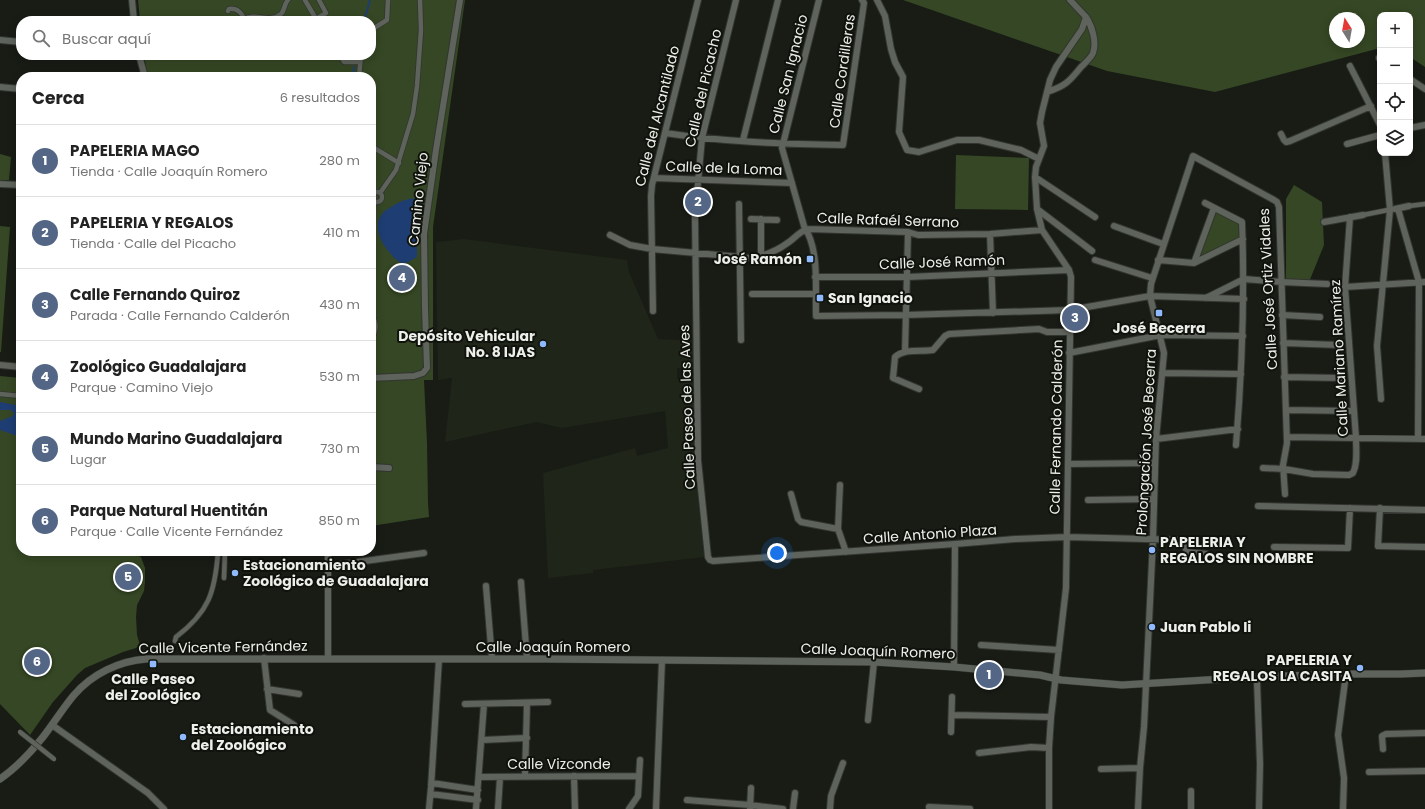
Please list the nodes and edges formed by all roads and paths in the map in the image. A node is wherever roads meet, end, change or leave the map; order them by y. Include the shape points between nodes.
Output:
1 (132, 0) edge
2 (288, 0) edge
3 (305, 0) edge
4 (319, 0) edge
5 (388, 0) edge
6 (420, 0) edge
7 (460, 0) edge
8 (698, 0) edge
9 (736, 0) edge
10 (778, 0) edge
11 (819, 0) edge
12 (862, 0) edge
13 (877, 0) edge
14 (1070, 0) edge
15 (228, 11) dead end
16 (134, 16) edge
17 (242, 16) edge
18 (278, 16) edge
19 (314, 16) edge
20 (321, 16) edge
21 (1086, 17) junction
22 (376, 27) edge
23 (0, 40) edge
24 (16, 42) edge
25 (140, 60) edge
26 (343, 60) edge
27 (359, 62) joint
28 (1350, 66) dead end
29 (144, 72) edge
30 (359, 72) edge
31 (1413, 81) edge
32 (0, 87) edge
33 (16, 89) edge
34 (1425, 89) edge
35 (1047, 92) junction
36 (1371, 106) junction
37 (1378, 120) edge
38 (1425, 124) edge
39 (1413, 127) edge
40 (665, 133) junction
41 (1281, 134) dead end
42 (1377, 136) edge
43 (702, 138) junction
44 (743, 140) junction
45 (784, 144) junction
46 (1347, 144) dead end
47 (376, 149) edge
48 (1193, 156) joint
49 (1385, 156) edge
50 (1039, 160) junction
51 (399, 163) junction
52 (1035, 177) junction
53 (654, 178) junction
54 (698, 179) junction
55 (792, 183) junction
56 (0, 184) edge
57 (16, 185) edge
58 (376, 192) edge
59 (1205, 203) dead end
60 (739, 204) dead end
61 (1425, 204) edge
62 (1409, 206) joint
63 (1214, 208) junction
64 (1037, 209) junction
65 (1398, 209) junction
66 (1389, 210) junction
67 (1363, 215) joint
68 (1095, 217) dead end
69 (1350, 217) junction
70 (750, 219) dead end
71 (761, 220) junction
72 (777, 220) dead end
73 (1324, 222) dead end
74 (1114, 226) dead end
75 (807, 230) junction
76 (1042, 230) junction
77 (908, 232) junction
78 (990, 234) junction
79 (610, 235) dead end
80 (1243, 239) junction
81 (1164, 244) junction
82 (652, 249) junction
83 (1092, 251) dead end
84 (696, 253) junction
85 (761, 256) junction
86 (740, 257) junction
87 (1095, 260) dead end
88 (1158, 260) junction
89 (1194, 263) junction
90 (1069, 270) junction
91 (991, 273) junction
92 (815, 277) junction
93 (907, 277) junction
94 (1152, 278) junction
95 (1244, 279) junction
96 (1281, 282) junction
97 (1422, 282) edge
98 (1327, 284) dead end
99 (1382, 285) junction
100 (1345, 287) junction
101 (752, 294) dead end
102 (816, 294) junction
103 (1150, 296) junction
104 (1205, 298) junction
105 (1244, 299) junction
106 (1070, 310) junction
107 (653, 311) dead end
108 (993, 313) junction
109 (905, 315) junction
110 (1282, 315) junction
111 (1320, 317) dead end
112 (1070, 332) junction
113 (1160, 335) junction
114 (1243, 336) junction
115 (741, 340) dead end
116 (1283, 343) junction
117 (1339, 345) dead end
118 (905, 352) junction
119 (1069, 353) junction
120 (1422, 354) edge
121 (0, 365) edge
122 (16, 367) edge
123 (1162, 373) junction
124 (1241, 374) junction
125 (1284, 376) junction
126 (376, 378) edge
127 (1341, 378) dead end
128 (919, 389) dead end
129 (0, 394) edge
130 (16, 396) edge
131 (1381, 399) dead end
132 (1418, 406) junction
133 (1425, 406) edge
134 (1286, 410) junction
135 (1354, 411) junction
136 (1238, 429) junction
137 (1287, 437) junction
138 (1156, 438) junction
139 (1356, 438) junction
140 (1418, 439) junction
141 (1425, 439) edge
142 (1236, 445) dead end
143 (1154, 462) junction
144 (1068, 464) junction
145 (376, 467) edge
146 (389, 468) dead end
147 (1263, 468) dead end
148 (1284, 469) junction
149 (840, 485) dead end
150 (791, 494) dead end
151 (1286, 494) dead end
152 (1154, 499) junction
153 (1088, 500) dead end
154 (1258, 506) dead end
155 (1350, 508) junction
156 (1380, 508) junction
157 (1425, 510) edge
158 (838, 529) junction
159 (1067, 537) junction
160 (1153, 539) junction
161 (954, 544) junction
162 (1274, 547) dead end
163 (1425, 547) edge
164 (846, 552) junction
165 (424, 553) dead end
166 (1206, 554) dead end
167 (217, 556) edge
168 (225, 556) edge
169 (328, 556) edge
170 (710, 560) joint
171 (328, 566) junction
172 (224, 578) dead end
173 (521, 582) dead end
174 (486, 586) dead end
175 (175, 641) dead end
176 (981, 645) dead end
177 (1059, 650) junction
178 (264, 658) junction
179 (328, 659) junction
180 (439, 659) junction
181 (492, 659) junction
182 (527, 659) junction
183 (662, 660) junction
184 (874, 662) junction
185 (954, 666) junction
186 (1425, 673) edge
187 (1346, 674) junction
188 (1256, 677) junction
189 (1056, 679) junction
190 (1146, 685) junction
191 (267, 689) junction
192 (299, 694) dead end
193 (952, 697) dead end
194 (527, 702) junction
195 (548, 702) dead end
196 (464, 704) dead end
197 (484, 704) junction
198 (952, 715) junction
199 (1052, 717) junction
200 (868, 720) dead end
201 (52, 724) junction
202 (294, 725) dead end
203 (20, 732) dead end
204 (951, 732) dead end
205 (1425, 734) edge
206 (527, 738) junction
207 (482, 740) junction
208 (1049, 748) junction
209 (1383, 749) dead end
210 (979, 753) dead end
211 (54, 759) dead end
212 (640, 760) dead end
213 (843, 763) dead end
214 (1140, 768) junction
215 (1101, 769) dead end
216 (1425, 771) edge
217 (1370, 772) dead end
218 (525, 776) junction
219 (574, 776) junction
220 (639, 776) junction
221 (479, 777) junction
222 (500, 777) junction
223 (0, 779) edge
224 (432, 783) junction
225 (449, 786) junction
226 (751, 788) dead end
227 (478, 790) junction
228 (1191, 791) dead end
229 (795, 793) dead end
230 (431, 794) junction
231 (447, 797) junction
232 (478, 800) junction
233 (687, 800) dead end
234 (750, 807) edge
235 (929, 807) dead end
236 (164, 809) edge
237 (428, 809) edge
238 (476, 809) edge
239 (498, 809) edge
240 (575, 809) edge
241 (629, 809) edge
242 (656, 809) edge
243 (783, 809) edge
244 (793, 809) edge
245 (830, 809) edge
246 (970, 809) edge
247 (1049, 809) edge
248 (1138, 809) edge
249 (1191, 809) edge
250 (1260, 809) edge
251 (1343, 809) edge

1 - 16 street
2 - 18 street via 283,12
3 - 19 street
4 - 20 street via 326,13
5 - 22 street via 387,20
6 - 51 street via 421,30 417,86 413,114
7 - 126 street, Camino Viejo via 424,234 428,368 414,376
8 - 40 street, Calle del Alcantilado
9 - 43 street, Calle del Picacho
10 - 44 street
11 - 45 street, Calle San Ignacio
12 - 45 street, Calle Cordilleras via 864,3 843,145
13 - 50 street via 885,16 895,62 903,77 899,132 907,150 919,152 957,140 980,140 1021,150
14 - 21 street
15 - 17 street via 234,8
21 - 35 street, Calle Fernando Calderón via 1082,29 1056,67
21 - 35 street via 1093,32 1093,54 1063,87
23 - 24 street
25 - 29 street
26 - 27 street
27 - 30 street
28 - 36 street
31 - 34 street
32 - 33 street
35 - 50 street, Calle Fernando Calderón via 1040,123 1044,146
36 - 37 street
36 - 41 street via 1290,141 1286,142
38 - 39 street
40 - 43 street
40 - 53 street, Calle del Alcantilado
42 - 46 street
43 - 44 street
43 - 54 street, Calle del Picacho
44 - 45 street
45 - 55 street, Calle San Ignacio via 782,148
47 - 51 street
48 - 81 street, Prolongación José Becerra
48 - 96 street, Calle José Ortiz Vidales via 1277,202
49 - 66 street
50 - 52 street, Calle Fernando Calderón
51 - 58 street via 380,193
52 - 64 street, Calle Fernando Calderón
52 - 68 street
53 - 54 street, Calle de la Loma
53 - 82 street, Calle del Alcantilado via 650,196
54 - 55 street, Calle de la Loma
54 - 84 street, Calle del Picacho
55 - 75 street, Calle San Ignacio
56 - 57 street
59 - 63 street
60 - 86 street
61 - 62 street
62 - 65 street
63 - 80 street via 1242,222
63 - 89 street
64 - 76 street, Calle Fernando Calderón
64 - 83 street
65 - 66 street
65 - 97 street
66 - 67 street
66 - 99 street
67 - 69 street
69 - 73 street
69 - 100 street, Calle Mariano Ramírez
70 - 71 street
71 - 72 street
71 - 85 street
74 - 81 street
75 - 77 street, Calle Rafaél Serrano
75 - 85 street, Calle Rafaél Serrano via 782,248
75 - 92 street, Calle San Ignacio via 814,250
76 - 78 street, Calle Rafaél Serrano
76 - 90 street, Calle Fernando Calderón
77 - 78 street, Calle Rafaél Serrano via 918,235
77 - 93 street
78 - 91 street
79 - 82 street, Calle Rafaél Serrano via 630,245
80 - 89 street
80 - 95 street
81 - 88 street, Prolongación José Becerra
82 - 84 street, Calle Rafaél Serrano
82 - 107 street, Calle del Alcantilado
84 - 86 street, Calle Rafaél Serrano
84 - 170 street, Calle Paseo de las Aves via 698,460
85 - 86 street, Calle Rafaél Serrano
86 - 115 street
87 - 94 street
88 - 89 street
88 - 94 street, Prolongación José Becerra
90 - 91 street, Calle José Ramón
90 - 106 street, Calle Fernando Calderón
91 - 93 street, Calle José Ramón
91 - 108 street
92 - 93 street, Calle José Ramón
92 - 102 street, Calle San Ignacio
93 - 109 street
94 - 103 street, Prolongación José Becerra
95 - 96 street
95 - 104 street
95 - 105 street
96 - 98 street
96 - 110 street, Calle José Ortiz Vidales
97 - 99 street
97 - 120 street
99 - 100 street
99 - 131 street via 1377,346
100 - 135 street, Calle Mariano Ramírez
101 - 102 street
102 - 109 street, Calle San Ignacio via 816,316
103 - 104 street
103 - 106 street
103 - 113 street, Prolongación José Becerra
104 - 105 street
105 - 114 street
106 - 108 street
106 - 112 street, Calle Fernando Calderón
108 - 109 street
109 - 118 street
110 - 111 street
110 - 116 street, Calle José Ortiz Vidales
112 - 118 street via 1047,332 1039,329 948,334 933,350
112 - 119 street, Calle Fernando Calderón
113 - 114 street
113 - 119 street
113 - 123 street, Prolongación José Becerra via 1164,353
114 - 124 street
116 - 117 street
116 - 125 street, Calle José Ortiz Vidales
118 - 128 street via 895,357 893,378
119 - 144 street, Calle Fernando Calderón
120 - 132 street
121 - 122 street
123 - 124 street
123 - 138 street, Prolongación José Becerra
124 - 136 street
125 - 127 street
125 - 134 street, Calle José Ortiz Vidales
129 - 130 street
132 - 133 street
132 - 140 street
134 - 135 street
134 - 137 street, Calle José Ortiz Vidales
135 - 139 street, Calle Mariano Ramírez
136 - 138 street
136 - 142 street
137 - 139 street
137 - 148 street, Calle José Ortiz Vidales
138 - 143 street, Prolongación José Becerra
139 - 140 street
139 - 148 street, Calle Mariano Ramírez via 1356,461 1353,473 1349,475 1313,474
140 - 141 street
143 - 144 street
143 - 152 street, Prolongación José Becerra
144 - 159 street, Calle Fernando Calderón
145 - 146 street
147 - 148 street
148 - 151 street, Calle José Ortiz Vidales
149 - 158 street
150 - 158 street via 801,522
152 - 153 street
152 - 160 street, Prolongación José Becerra
154 - 155 street
155 - 156 street
155 - 162 street via 1348,548
156 - 157 street
156 - 163 street via 1378,546
158 - 164 street
159 - 160 street, Calle Antonio Plaza
159 - 161 street, Calle Antonio Plaza
159 - 177 street, Calle Fernando Calderón via 1066,588
160 - 166 street, Calle Antonio Plaza via 1183,540 1187,552
160 - 190 street, Prolongación José Becerra
161 - 164 street, Calle Antonio Plaza
161 - 185 street
164 - 170 street, Calle Antonio Plaza
165 - 171 street
167 - 175 street via 216,577 203,611
168 - 172 street
169 - 171 street
171 - 179 street
173 - 182 street
174 - 181 street
176 - 177 street
177 - 189 street, Calle Fernando Calderón
178 - 179 street, Calle Vicente Fernández
178 - 191 street
178 - 201 street, Calle Vicente Fernández via 167,658 128,662 111,668 88,682 75,694
179 - 180 street, Calle Joaquín Romero
180 - 181 street, Calle Joaquín Romero
180 - 224 street
181 - 182 street, Calle Joaquín Romero
182 - 183 street, Calle Joaquín Romero
183 - 184 street, Calle Joaquín Romero
183 - 242 street
184 - 185 street, Calle Joaquín Romero
184 - 200 street
185 - 189 street, Calle Joaquín Romero
186 - 187 street, Calle Joaquín Romero
187 - 188 street, Calle Joaquín Romero
187 - 251 street via 1338,735 1344,778
188 - 190 street, Calle Joaquín Romero
188 - 250 street
189 - 190 street, Calle Joaquín Romero
189 - 199 street, Calle Fernando Calderón
190 - 214 street, Prolongación José Becerra
191 - 192 street
191 - 202 street via 270,710
193 - 198 street
194 - 195 street
194 - 197 street
194 - 206 street
196 - 197 street
197 - 207 street
198 - 199 street
198 - 204 street
199 - 208 street, Calle Fernando Calderón
201 - 223 street, Calle Vicente Fernández via 28,754
201 - 236 street via 148,793
203 - 211 street, bridge
205 - 209 street via 1386,734 1382,736
206 - 207 street
206 - 218 street
207 - 221 street
208 - 210 street via 1031,747
208 - 247 street, Calle Fernando Calderón
212 - 220 street
213 - 245 street via 831,796
214 - 215 street
214 - 248 street, Prolongación José Becerra
216 - 217 street
218 - 219 street, Calle Vizconde
218 - 222 street, Calle Vizconde
219 - 220 street, Calle Vizconde
219 - 240 street
220 - 241 street via 638,796
221 - 222 street, Calle Vizconde
221 - 227 street
222 - 239 street
224 - 225 street
224 - 230 street
225 - 227 street
225 - 231 street
226 - 234 street
227 - 232 street
228 - 249 street
229 - 244 street
230 - 231 street
230 - 237 street
231 - 232 street
232 - 238 street
233 - 234 street
234 - 243 street
235 - 246 street

